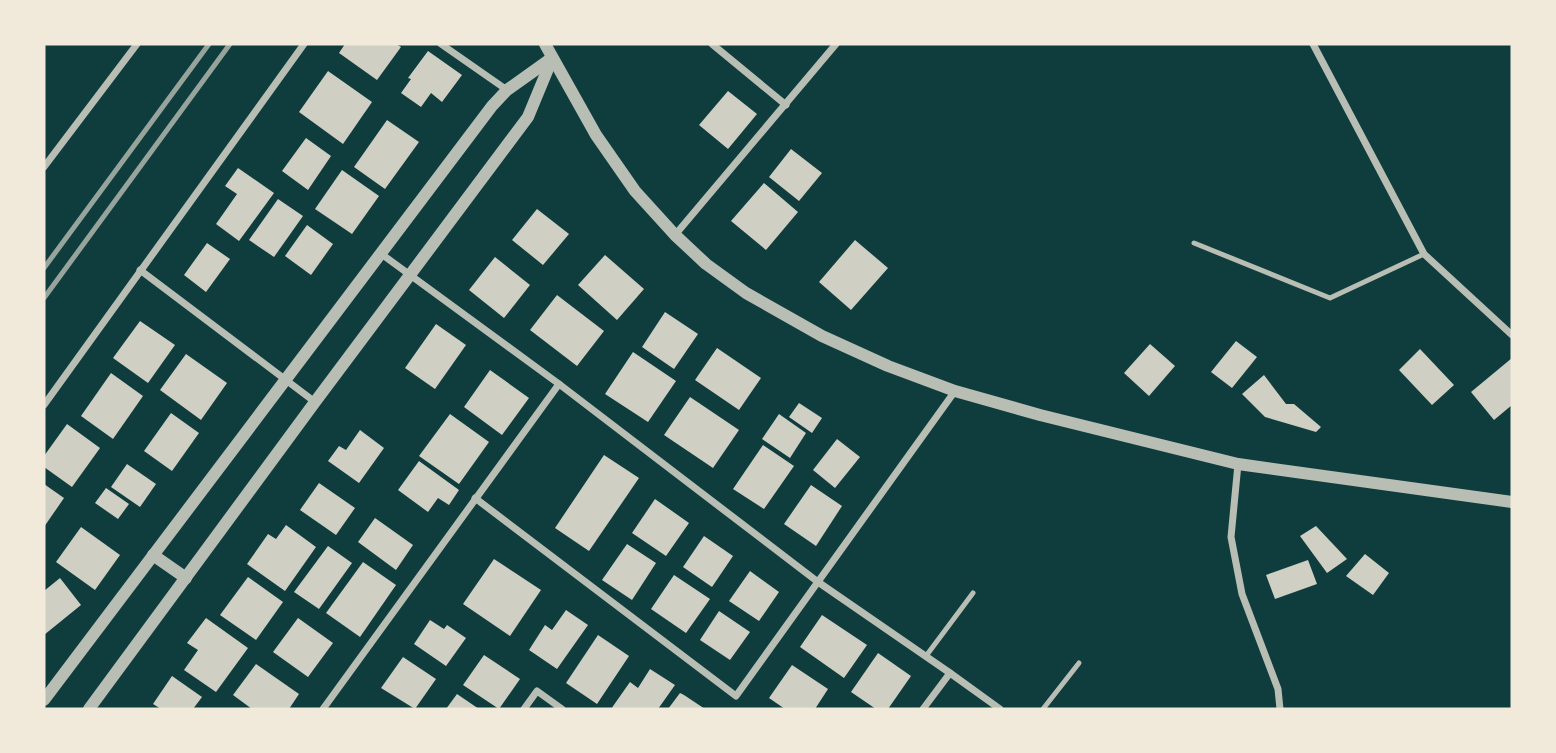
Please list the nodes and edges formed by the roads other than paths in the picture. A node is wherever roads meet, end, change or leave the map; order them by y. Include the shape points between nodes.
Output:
1 (137, 44) edge
2 (304, 44) edge
3 (441, 44) edge
4 (547, 44) edge
5 (712, 44) edge
6 (836, 44) edge
7 (1313, 44) edge
8 (552, 58) junction
9 (507, 90) junction
10 (786, 105) junction
11 (44, 167) edge
12 (675, 235) junction
13 (1194, 243) dead end
14 (380, 253) junction
15 (1424, 254) junction
16 (140, 270) junction
17 (411, 275) junction
18 (1512, 335) edge
19 (285, 380) junction
20 (559, 384) junction
21 (955, 391) junction
22 (315, 402) junction
23 (44, 404) edge
24 (1238, 464) junction
25 (475, 498) junction
26 (1512, 502) edge
27 (153, 555) junction
28 (186, 578) junction
29 (818, 582) junction
30 (973, 593) dead end
31 (926, 656) junction
32 (1079, 663) dead end
33 (950, 673) junction
34 (44, 701) edge
35 (89, 709) edge
36 (323, 709) edge
37 (524, 709) edge
38 (562, 709) edge
39 (923, 709) edge
40 (1000, 709) edge
41 (1043, 709) edge
42 (1280, 709) edge

1 - 11 street
2 - 16 street
3 - 9 street
4 - 8 street
5 - 10 street
6 - 10 street
7 - 15 street
8 - 9 street
8 - 12 street via 596,135 635,191
8 - 17 street via 528,117
9 - 14 street
10 - 12 street
12 - 21 street via 746,293 822,336
13 - 15 lane via 1329,298
14 - 17 street
14 - 19 street
15 - 18 street
16 - 19 street
16 - 23 street
17 - 20 street
17 - 22 street
19 - 22 street
19 - 27 street
20 - 25 street
20 - 29 street
21 - 24 street
21 - 29 street
22 - 28 street
24 - 26 street
24 - 42 street via 1231,537 1242,594 1278,689
25 - 29 street via 736,696
25 - 36 street
27 - 28 street
27 - 34 street
28 - 35 street
29 - 31 street
30 - 31 lane
31 - 33 street
32 - 41 lane
33 - 39 street
33 - 40 street
37 - 38 street via 537,691

